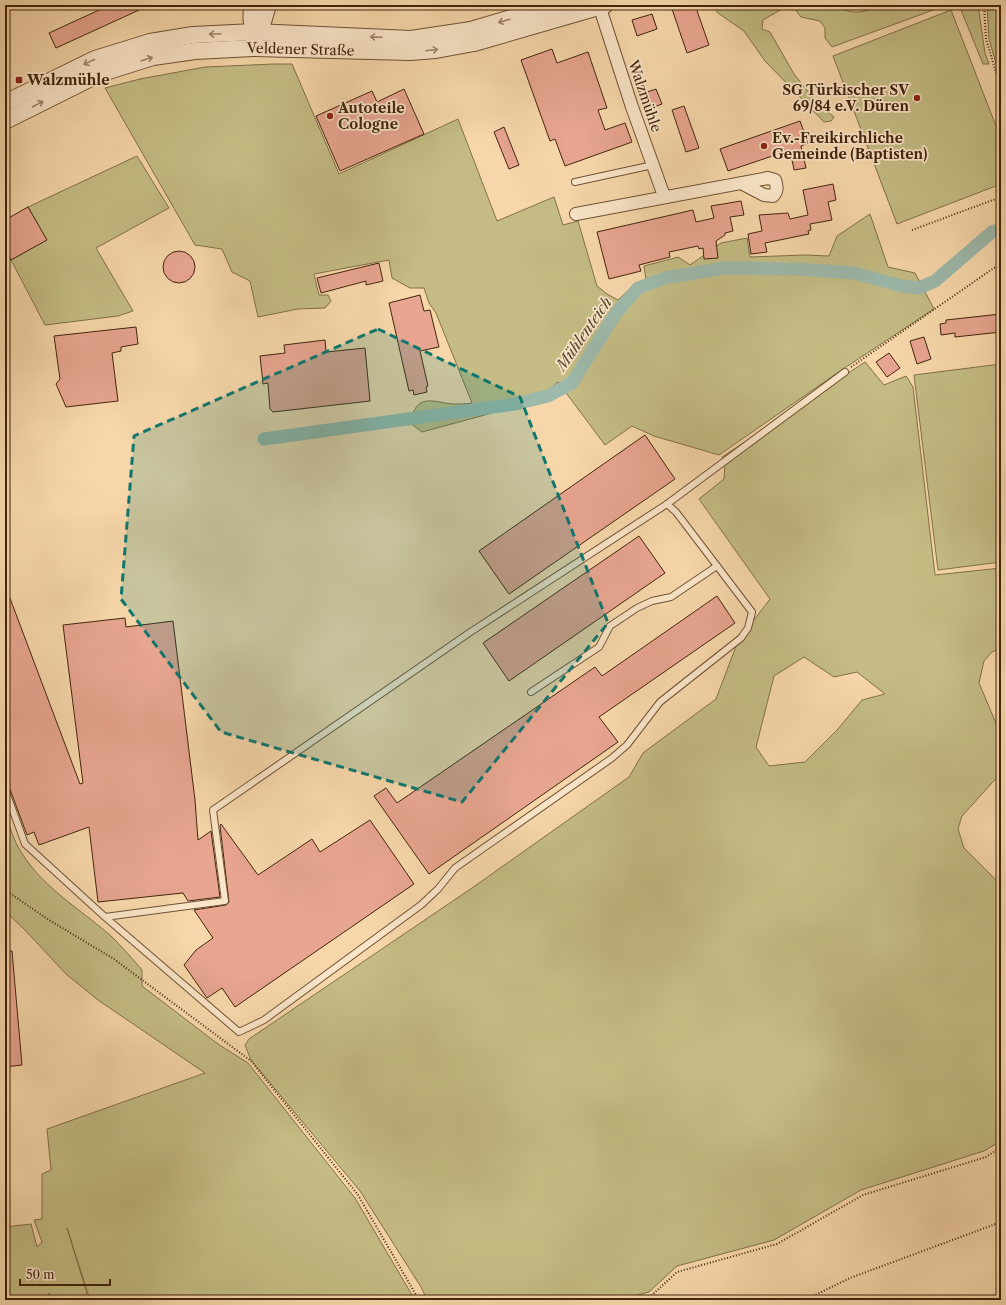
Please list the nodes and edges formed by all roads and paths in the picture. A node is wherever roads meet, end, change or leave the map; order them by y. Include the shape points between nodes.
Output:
1 (253, 5) edge
2 (268, 5) edge
3 (555, 5) edge
4 (841, 5) edge
5 (876, 5) edge
6 (984, 5) edge
7 (602, 6) edge
8 (254, 32) junction
9 (253, 48) junction
10 (1001, 89) edge
11 (5, 103) edge
12 (5, 121) edge
13 (653, 164) junction
14 (574, 182) dead end
15 (741, 183) dead end
16 (664, 196) junction
17 (1001, 197) edge
18 (576, 214) dead end
19 (912, 230) dead end
20 (1001, 263) edge
21 (845, 372) joint
22 (667, 504) junction
23 (717, 566) junction
24 (531, 692) dead end
25 (5, 789) edge
26 (5, 890) edge
27 (105, 917) junction
28 (1001, 1147) edge
29 (1001, 1222) edge
30 (419, 1300) edge
31 (637, 1300) edge
32 (805, 1300) edge

1 - 8 street via 250,20
2 - 8 street via 263,22
3 -> 8 street, Veldener Straße via 471,30 411,39
4 - 5 path via 862,9
6 - 10 path via 989,52
9 -> 7 street, Veldener Straße via 410,52 436,50 474,43
7 - 13 street, Walzmühle
8 - 9 street
8 -> 11 street, Veldener Straße via 193,35 150,42 95,59
12 -> 9 street, Veldener Straße via 99,74 153,57 195,51
13 - 14 lane
13 - 16 street, Walzmühle
15 - 16 street
16 - 18 street
17 - 19 path
20 - 21 path
21 - 22 lane
22 - 23 lane
22 - 27 lane via 469,633 213,810 225,901
23 - 24 lane via 671,597 652,601 637,608 610,626 599,647
23 - 27 lane via 752,612 748,628 741,638 660,702 627,745 612,758 455,868 438,890 421,905 264,1020 239,1032
25 - 27 lane via 25,844
26 - 30 path via 114,959 250,1061 358,1195
28 - 31 path via 986,1157 863,1195 776,1244 677,1272 651,1296
29 - 32 path via 850,1278

